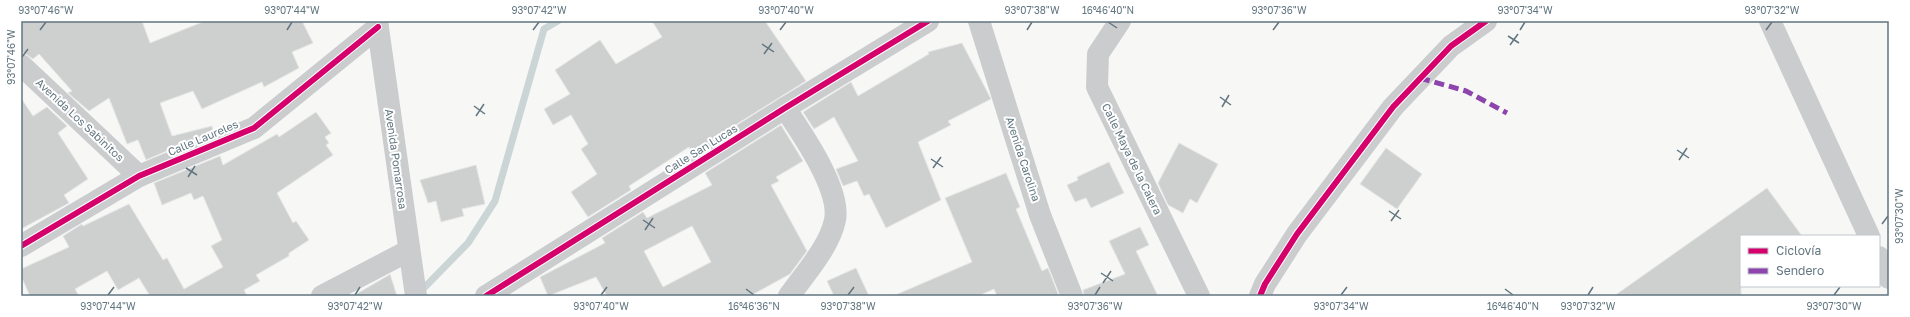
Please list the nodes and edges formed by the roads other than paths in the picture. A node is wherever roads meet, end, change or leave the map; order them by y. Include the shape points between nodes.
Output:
1 (928, 21) edge
2 (979, 21) edge
3 (1120, 21) edge
4 (1486, 21) edge
5 (1770, 21) edge
6 (377, 24) edge
7 (21, 65) edge
8 (785, 108) junction
9 (139, 176) junction
10 (1870, 235) edge
11 (21, 246) edge
12 (409, 256) junction
13 (1880, 258) edge
14 (1889, 278) edge
15 (322, 296) edge
16 (416, 296) edge
17 (486, 296) edge
18 (789, 296) edge
19 (1072, 296) edge
20 (1199, 296) edge
21 (1260, 296) edge

1 - 8 street, Calle San Lucas
2 - 19 street, Avenida Carolina via 1040,215
3 - 20 street, Calle Maya de la Calera via 1098,54 1097,87
4 - 21 street via 1451,46 1393,107 1297,234
5 - 10 street
6 - 9 street, Calle Laureles via 254,128
6 - 12 street, Avenida Pomarrosa
7 - 9 street, Avenida Los Sabinitos
8 - 17 street, Calle San Lucas
8 - 18 street via 825,176 834,197 835,220 827,241
9 - 11 street, Calle Laureles
12 - 15 street
12 - 16 street, Avenida Pomarrosa
13 - 14 street

